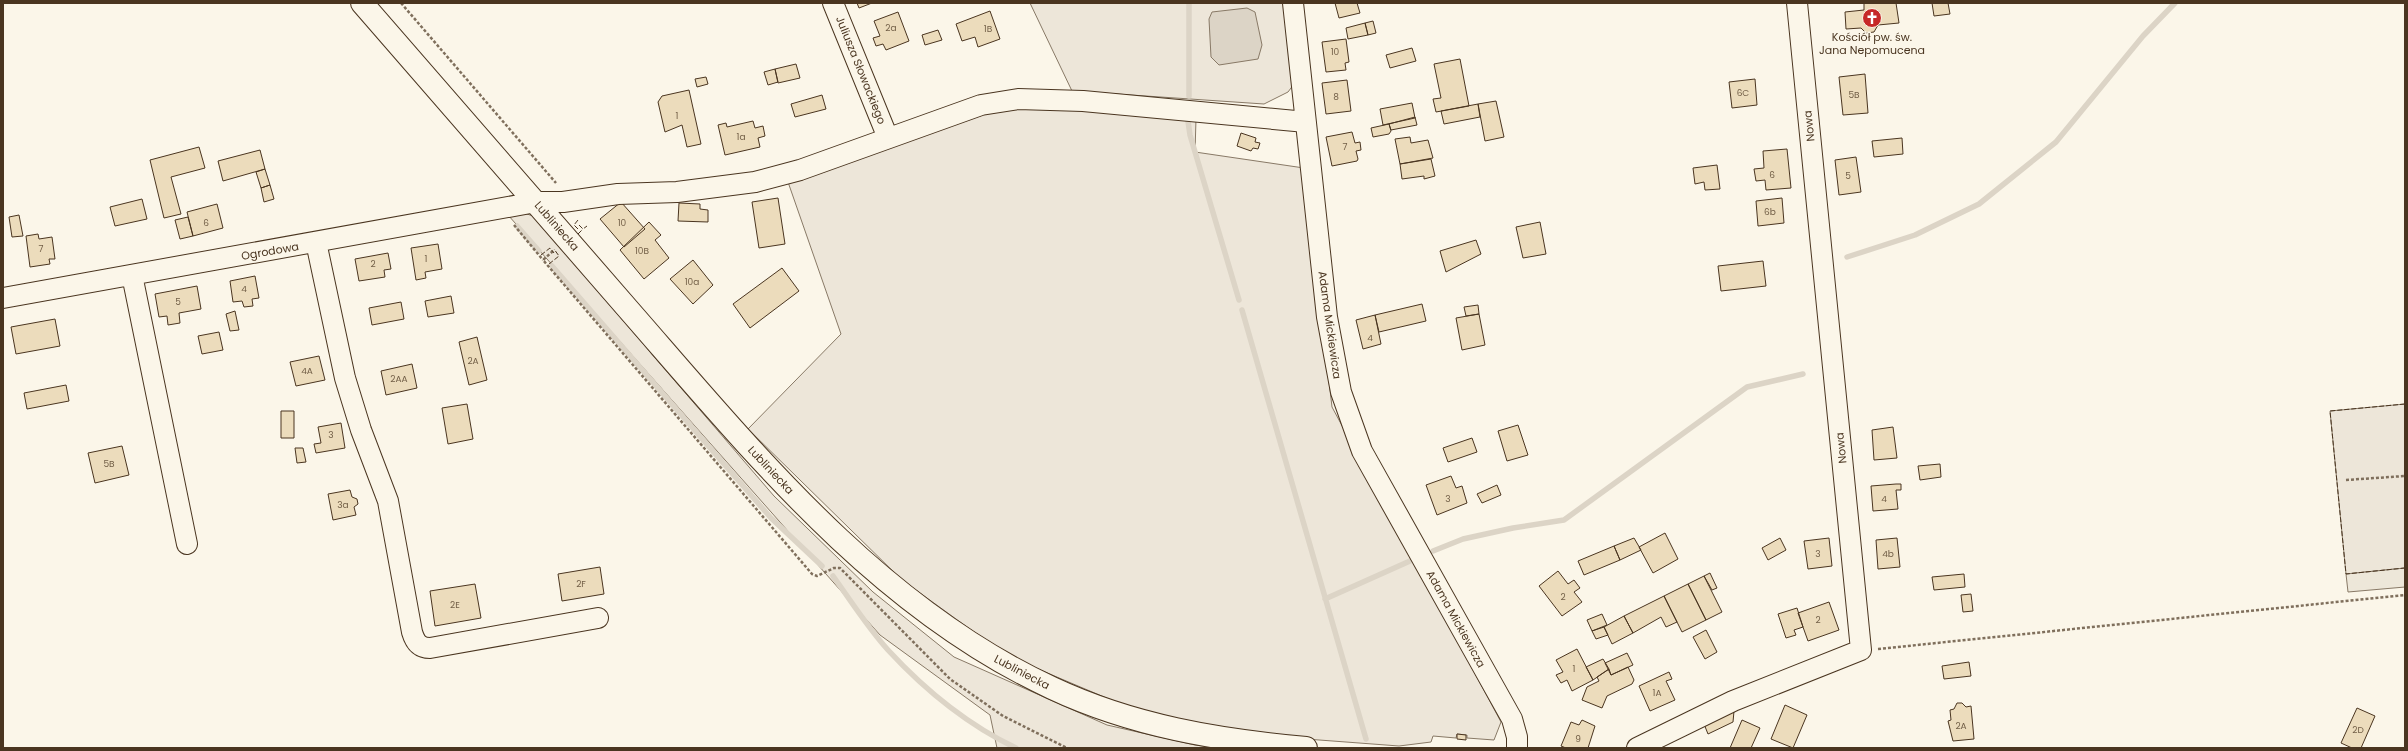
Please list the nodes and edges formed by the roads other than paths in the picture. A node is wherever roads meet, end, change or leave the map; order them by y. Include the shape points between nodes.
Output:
1 (362, 3) edge
2 (833, 3) edge
3 (1293, 3) edge
4 (1797, 3) edge
5 (1306, 122) junction
6 (888, 138) junction
7 (536, 202) junction
8 (316, 242) junction
9 (132, 275) junction
10 (3, 298) edge
11 (187, 544) dead end
12 (598, 618) dead end
13 (1306, 748) edge
14 (1517, 748) edge
15 (1638, 748) edge

1 - 7 main road, Lubliniecka
2 - 6 street, Juliusza Słowackiego
3 - 5 street, Adama Mickiewicza
4 - 15 street, Nowa via 1861,650 1733,701
5 - 6 street, Ogrodowa via 1106,103 1018,99 981,105
5 - 14 street, Adama Mickiewicza via 1328,323 1347,412 1371,468 1512,719
6 - 7 street, Ogrodowa via 800,170 756,182 718,188
7 - 8 street, Ogrodowa
7 - 13 main road, Lubliniecka via 753,452 794,495 872,568 954,630 1012,668 1104,710 1204,736
8 - 9 street, Ogrodowa
8 - 12 street via 345,378 361,430 388,501 412,632 418,645 430,648
9 - 10 street, Ogrodowa
9 - 11 street

